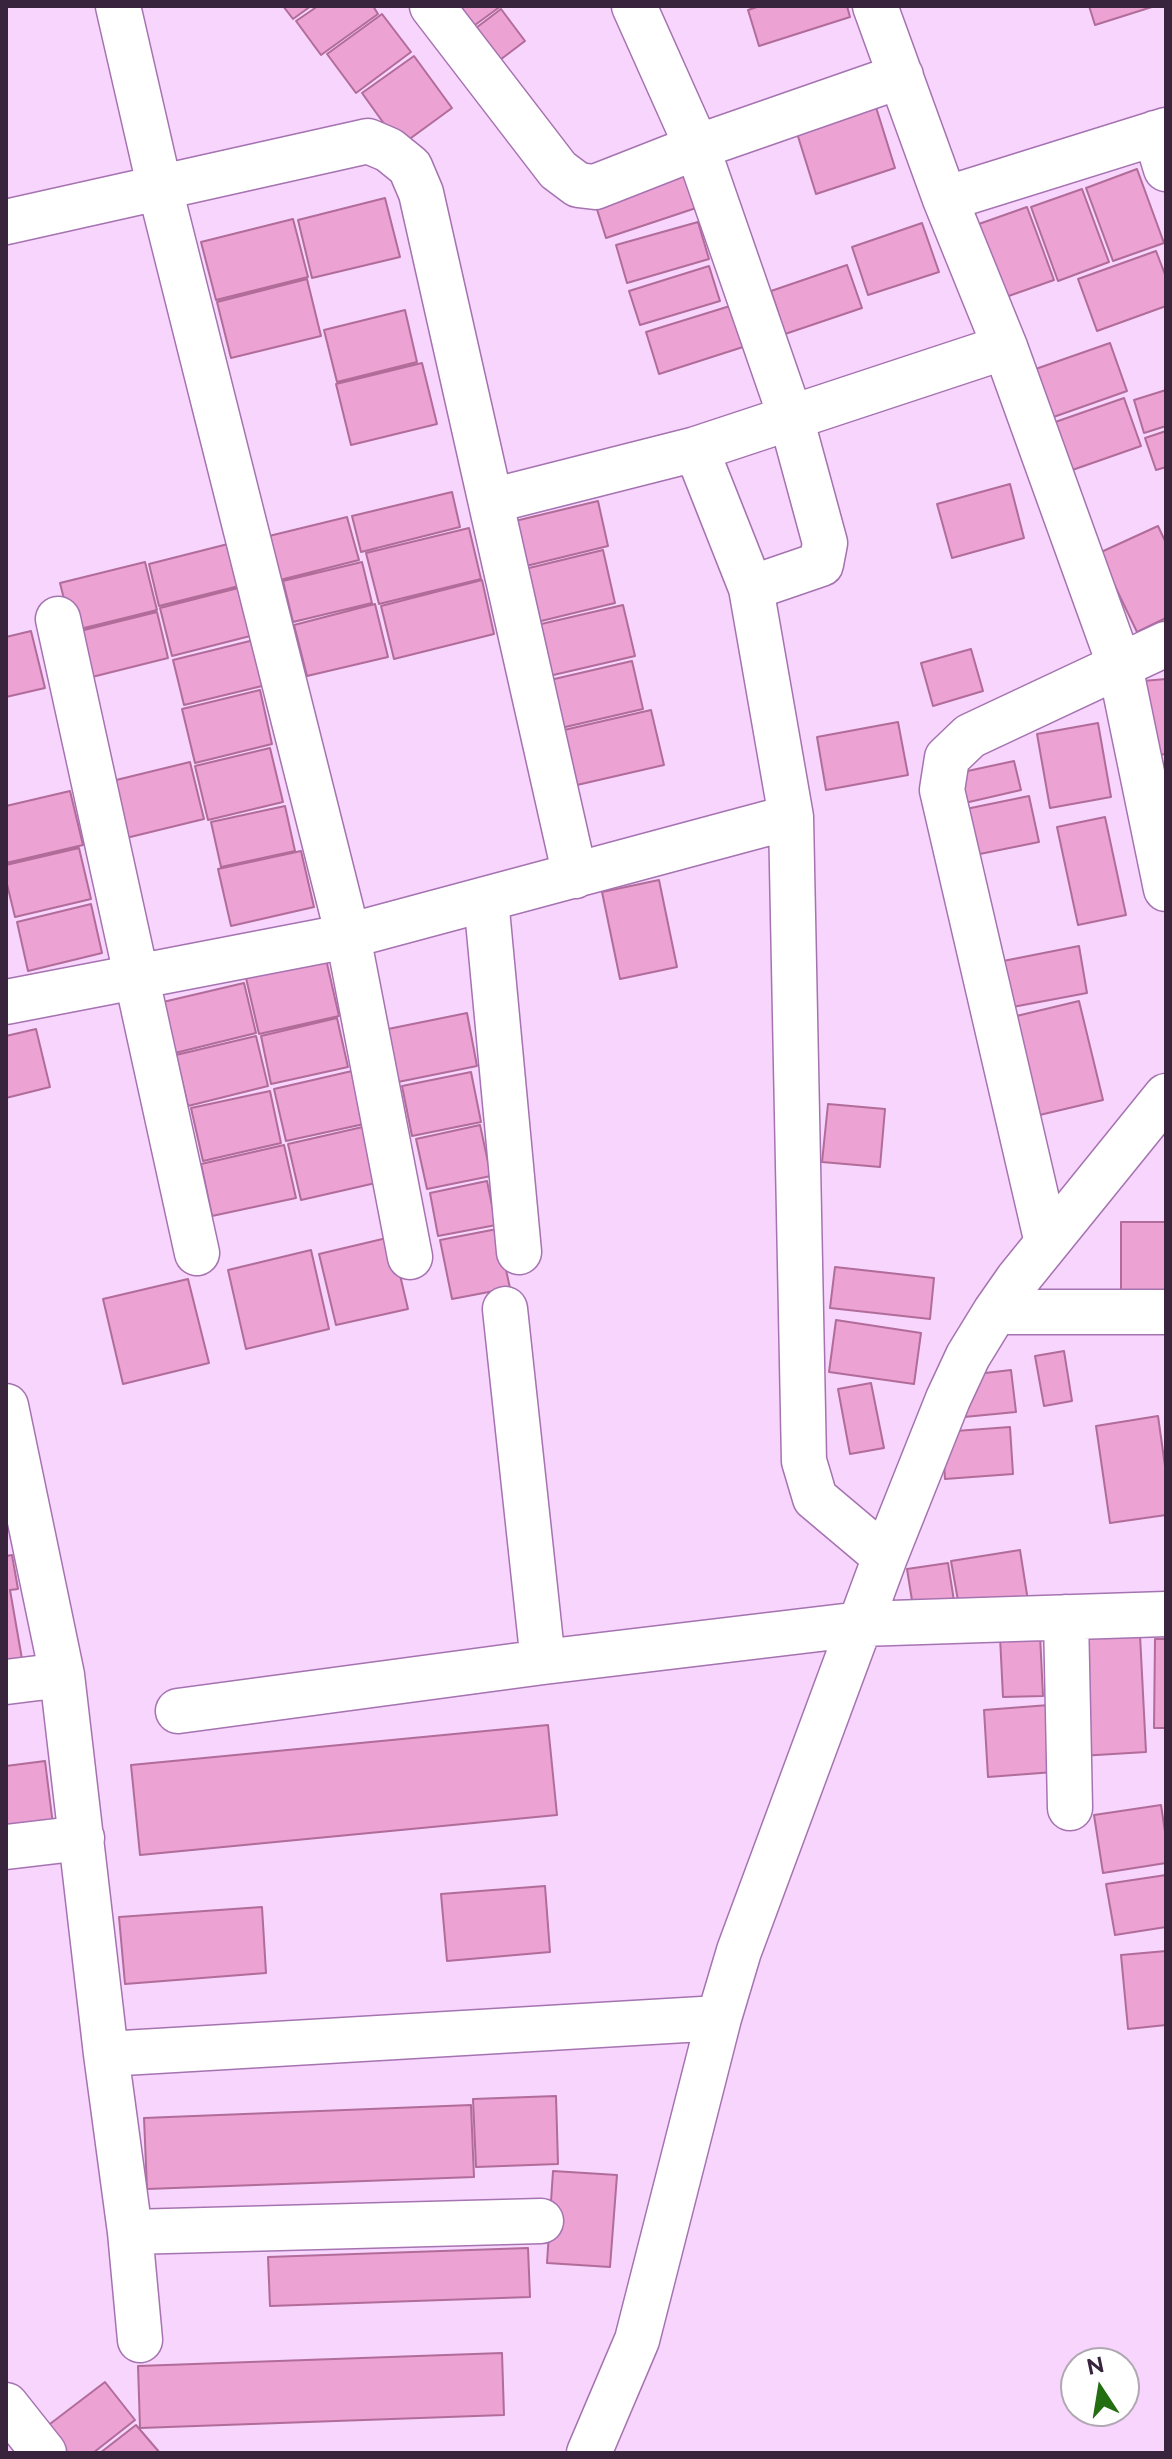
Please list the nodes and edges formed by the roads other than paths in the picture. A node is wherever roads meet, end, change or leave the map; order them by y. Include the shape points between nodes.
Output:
1 (118, 6) edge
2 (432, 6) edge
3 (634, 6) edge
4 (875, 6) edge
5 (901, 76) junction
6 (1162, 144) edge
7 (697, 147) junction
8 (160, 189) junction
9 (945, 199) junction
10 (6, 222) edge
11 (1005, 347) junction
12 (791, 418) junction
13 (696, 449) junction
14 (491, 501) junction
15 (751, 588) junction
16 (58, 619) dead end
17 (1166, 644) edge
18 (1120, 666) junction
19 (791, 817) junction
20 (575, 876) junction
21 (1166, 889) edge
22 (486, 899) junction
23 (348, 936) junction
24 (135, 977) junction
25 (6, 1002) edge
26 (1166, 1096) edge
27 (1047, 1243) junction
28 (519, 1252) dead end
29 (197, 1253) dead end
30 (410, 1257) dead end
31 (505, 1309) dead end
32 (995, 1312) junction
33 (1166, 1312) edge
34 (7, 1414) edge
35 (885, 1557) junction
36 (1166, 1614) edge
37 (1066, 1617) junction
38 (861, 1624) junction
39 (543, 1662) junction
40 (62, 1675) junction
41 (6, 1682) edge
42 (178, 1711) dead end
43 (1070, 1808) dead end
44 (82, 1838) junction
45 (6, 1847) edge
46 (719, 2018) junction
47 (106, 2054) junction
48 (541, 2221) dead end
49 (130, 2232) junction
50 (140, 2340) dead end
51 (6, 2405) edge
52 (44, 2453) edge
53 (589, 2453) edge

1 - 8 street
2 - 7 street via 558,170 578,185 595,187
3 - 7 street
4 - 5 street
5 - 7 street
5 - 9 street
6 - 9 street
7 - 12 street
8 - 10 street
8 - 14 street via 368,141 410,167 421,193
8 - 23 street
9 - 11 street
11 - 12 street
11 - 18 street
12 - 13 street
12 - 15 street via 825,543 821,564
13 - 14 street
13 - 15 street
14 - 20 street
15 - 19 street
16 - 24 street
17 - 18 street
18 - 21 street
18 - 27 street via 970,736 947,758 942,790
19 - 20 street
19 - 35 street via 804,1461 815,1498
20 - 22 street
22 - 23 street
22 - 28 street
23 - 24 street
23 - 30 street
24 - 25 street
24 - 29 street
26 - 27 street
27 - 32 street
31 - 39 street
32 - 33 street
32 - 35 street via 948,1399
34 - 40 street
35 - 38 street
36 - 37 street
37 - 38 street
37 - 43 street
38 - 39 street
38 - 46 street
39 - 42 street
40 - 41 street
40 - 44 street
44 - 45 street
44 - 47 street
46 - 47 street
46 - 53 street via 637,2340
47 - 49 street
48 - 49 street
49 - 50 street
51 - 52 street

